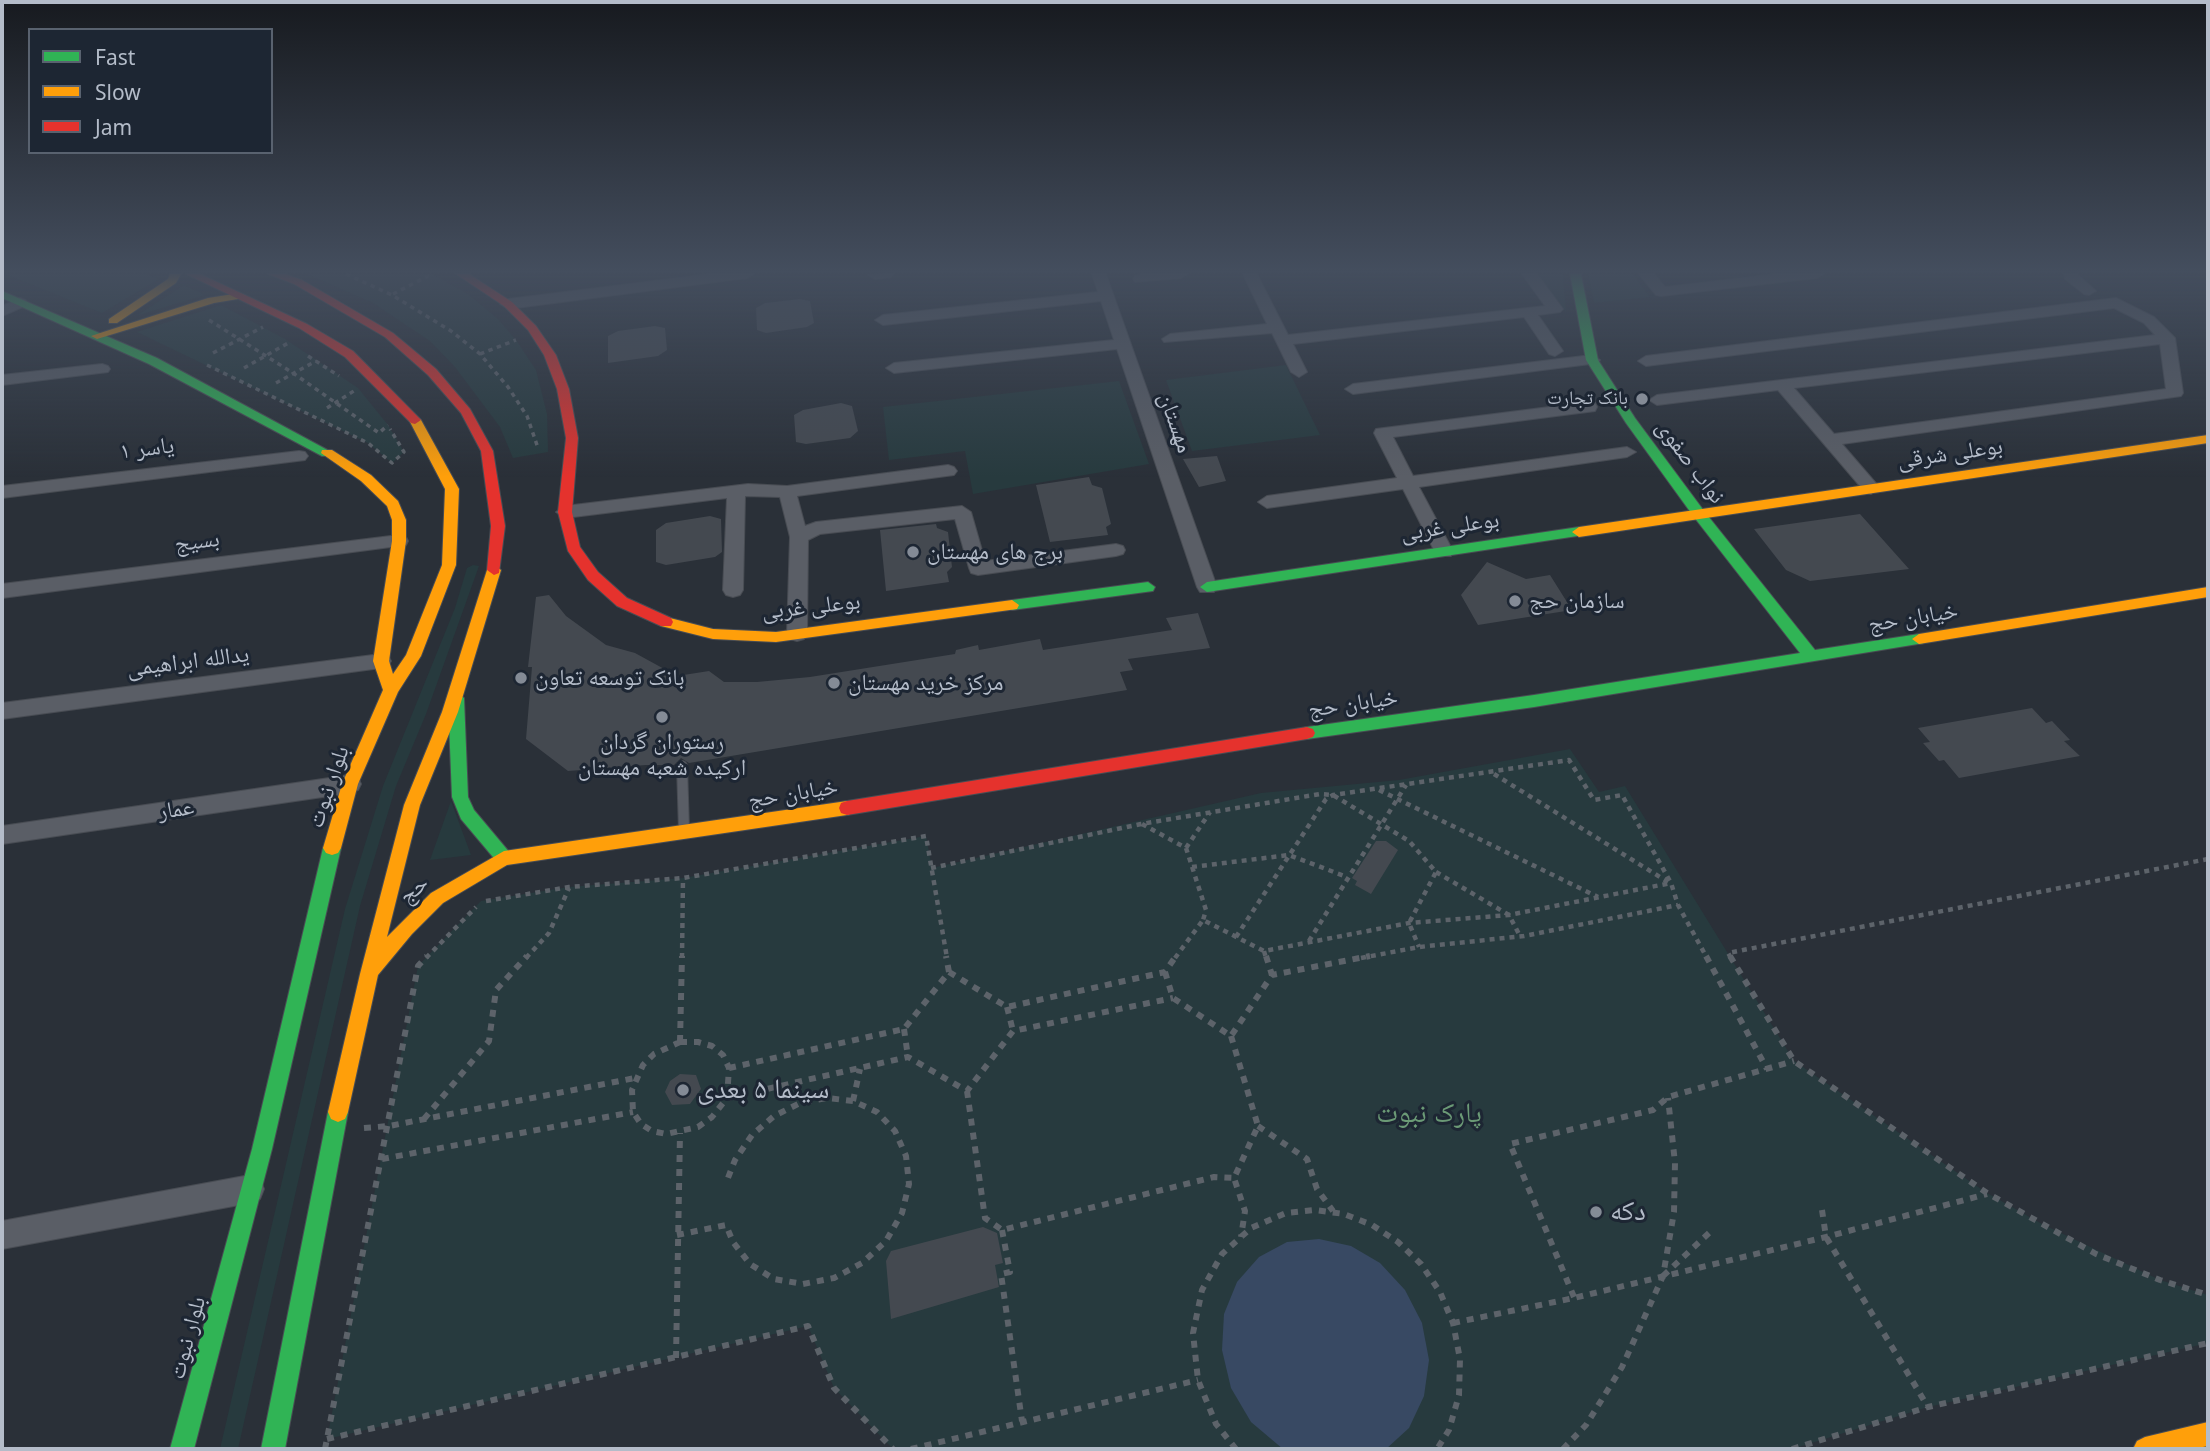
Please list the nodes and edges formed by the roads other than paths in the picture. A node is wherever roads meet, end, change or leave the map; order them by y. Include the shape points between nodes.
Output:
1 (109, 342) edge
2 (329, 342) edge
3 (397, 342) edge
4 (541, 342) edge
5 (1284, 342) edge
6 (1549, 342) edge
7 (1588, 342) edge
8 (1802, 342) edge
9 (2136, 342) edge
10 (2167, 342) edge
11 (1123, 344) joint
12 (1555, 351) dead end
13 (1592, 360) junction
14 (1646, 361) dead end
15 (894, 368) dead end
16 (102, 369) dead end
17 (1299, 372) dead end
18 (2, 380) edge
19 (1782, 385) junction
20 (1353, 389) dead end
21 (1657, 400) dead end
22 (1589, 407) dead end
23 (2208, 439) edge
24 (1829, 440) junction
25 (1627, 452) dead end
26 (299, 456) dead end
27 (948, 471) dead end
28 (1409, 483) junction
29 (1871, 488) junction
30 (2, 492) edge
31 (736, 492) junction
32 (787, 492) junction
33 (1267, 502) dead end
34 (565, 512) junction
35 (1699, 514) junction
36 (498, 526) junction
37 (450, 535) junction
38 (799, 537) junction
39 (399, 541) junction
40 (475, 548) junction
41 (1116, 550) dead end
42 (1444, 551) junction
43 (497, 562) junction
44 (449, 565) junction
45 (1149, 587) dead end
46 (1207, 587) joint
47 (733, 590) dead end
48 (2, 591) edge
49 (2208, 593) edge
50 (797, 634) junction
51 (1811, 656) junction
52 (381, 661) junction
53 (391, 690) junction
54 (457, 691) junction
55 (2, 711) edge
56 (682, 766) dead end
57 (350, 784) junction
58 (684, 833) junction
59 (2, 835) edge
60 (504, 858) junction
61 (369, 974) junction
62 (250, 1189) junction
63 (2, 1235) edge
64 (2208, 1434) edge
65 (182, 1449) edge
66 (273, 1449) edge
67 (2145, 1449) edge

1 - 39 main road via 346,463 393,504
2 - 37 main road, بلوار نبوت via 349,354 420,425 452,489
3 - 36 main road via 432,372 466,412 487,451
4 - 34 main road, بوعلی غربی via 563,389 572,438
5 - 17 street
6 - 12 street
7 - 13 main road, نواب صفوی
8 - 14 street
9 - 19 street
10 - 24 street via 2175,393
11 - 15 street
11 - 46 street, مهستان
13 - 20 street
13 - 35 main road, نواب صفوی
16 - 18 street
19 - 21 street
19 - 24 street
22 - 28 street via 1382,433
23 - 29 main road, بوعلی شرقی
24 - 29 street
25 - 28 street
26 - 30 street, یاسر ۱
27 - 32 street
28 - 33 street
28 - 42 street
29 - 35 main road, بوعلی شرقی
31 - 32 street
31 - 34 street
31 - 47 street
32 - 38 street
34 - 50 main road, بوعلی غربی via 573,548 593,576 622,602 668,623 713,634
35 - 42 main road, بوعلی غربی
35 - 51 main road, نواب صفوی
36 - 40 main road
36 - 43 main road
37 - 40 main road via 455,542
37 - 44 main road, بلوار نبوت
38 - 41 street via 816,528 962,512 978,568
38 - 50 street
39 - 48 street, بسیج
39 - 52 main road
40 - 43 main road
40 - 44 main road
42 - 46 main road, بوعلی غربی
43 - 54 main road
44 - 53 main road, بلوار نبوت via 413,656
45 - 50 main road, بوعلی غربی
49 - 51 main road, خیابان حج
51 - 58 main road, خیابان حج
52 - 53 main road
52 - 55 street, یدالله ابراهیمی
53 - 57 main road, بلوار نبوت
54 - 60 main road via 460,797 467,814
54 - 61 main road via 412,805
56 - 58 lane
57 - 59 street, عمار
57 - 62 main road, بلوار نبوت via 321,885
58 - 60 main road, خیابان حج
60 - 61 main road, حج via 437,898
61 - 66 main road
62 - 63 street
62 - 65 main road, بلوار نبوت
64 - 67 main road

